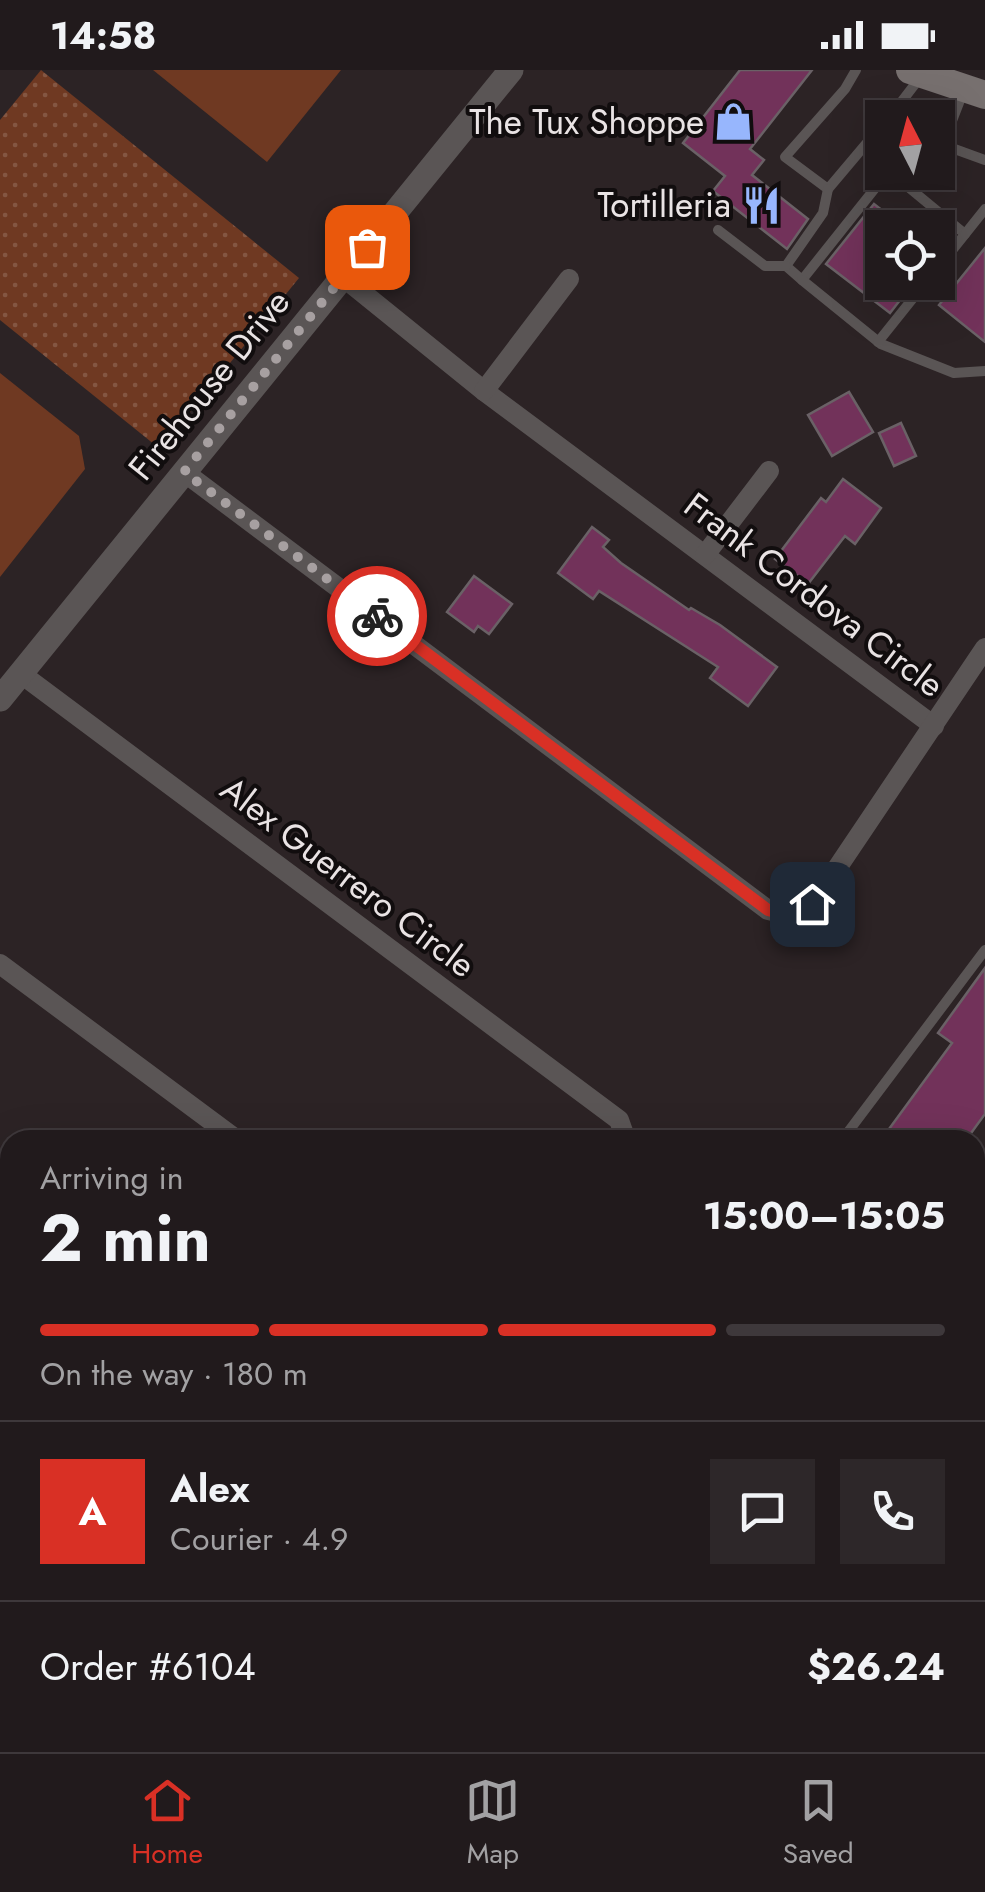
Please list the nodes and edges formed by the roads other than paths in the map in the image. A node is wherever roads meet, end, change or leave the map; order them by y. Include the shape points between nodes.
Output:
1 (511, 70) edge
2 (856, 70) edge
3 (916, 72) edge
4 (975, 92) edge
5 (900, 100) edge
6 (955, 121) edge
7 (865, 146) edge
8 (955, 149) edge
9 (985, 160) edge
10 (828, 190) junction
11 (874, 190) edge
12 (911, 190) edge
13 (985, 209) edge
14 (718, 230) dead end
15 (965, 234) junction
16 (955, 247) edge
17 (786, 266) junction
18 (343, 277) junction
19 (569, 278) dead end
20 (802, 280) junction
21 (912, 300) edge
22 (878, 342) junction
23 (985, 371) edge
24 (484, 391) junction
25 (770, 471) dead end
26 (184, 472) junction
27 (705, 556) junction
28 (985, 648) edge
29 (20, 674) junction
30 (0, 698) edge
31 (934, 726) junction
32 (985, 950) edge
33 (0, 964) edge
34 (224, 1130) edge
35 (625, 1130) edge
36 (850, 1130) edge

1 - 18 street, Firehouse Drive
2 - 10 lane via 785,158
3 - 4 main road
3 - 5 lane
4 - 6 lane
7 - 10 lane
8 - 9 lane
10 - 17 lane via 823,212
11 - 20 lane
12 - 15 lane
13 - 15 lane
14 - 17 lane via 765,266
15 - 16 lane
17 - 20 lane
18 - 24 street, Frank Cordova Circle
18 - 26 street, Firehouse Drive
19 - 24 street
20 - 22 lane
21 - 22 lane
22 - 23 lane via 954,373
24 - 27 street, Frank Cordova Circle
25 - 27 street
26 - 29 street, Firehouse Drive
26 - 31 street, Frank Cordova Circle via 768,910 794,913 812,904
27 - 31 street, Frank Cordova Circle
28 - 31 street
29 - 30 street, Firehouse Drive
29 - 35 street, Alex Guerrero Circle
32 - 36 lane
33 - 34 street

